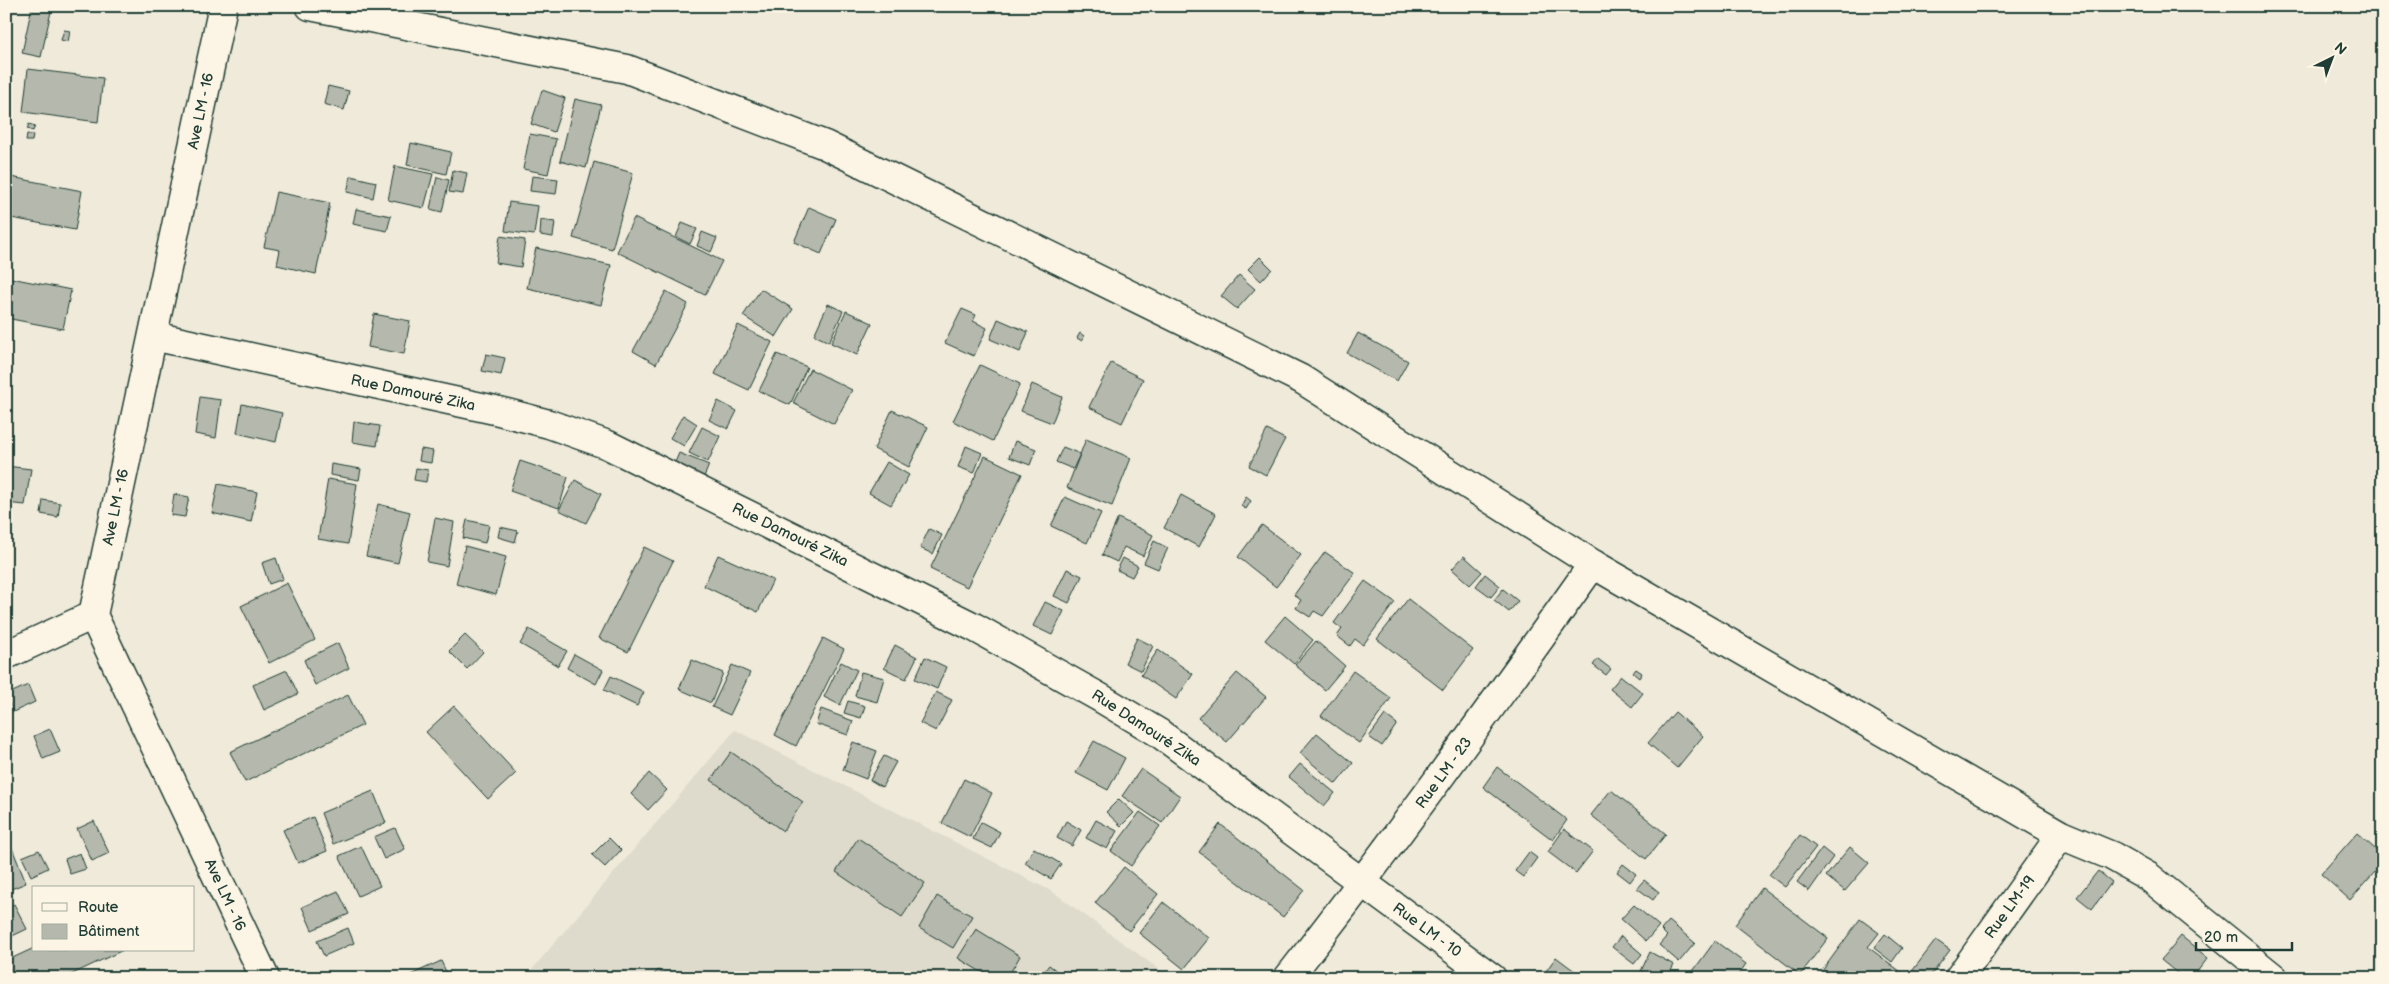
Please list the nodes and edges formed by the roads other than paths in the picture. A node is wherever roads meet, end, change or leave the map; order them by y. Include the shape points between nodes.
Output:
1 (223, 6) edge
2 (310, 6) edge
3 (153, 336) junction
4 (1593, 564) junction
5 (93, 615) junction
6 (6, 655) edge
7 (2061, 836) junction
8 (1362, 883) junction
9 (265, 978) edge
10 (1288, 978) edge
11 (1492, 978) edge
12 (1959, 978) edge
13 (2274, 978) edge

1 - 3 street, Ave LM - 16
2 - 4 street via 627,69 826,145 1301,379
3 - 5 street, Ave LM - 16
3 - 8 street, Rue Damouré Zika via 495,410 549,424 608,446 974,627 1099,697 1159,733
4 - 7 street
4 - 8 street, Rue LM - 23
5 - 6 street
5 - 9 street, Ave LM - 16
7 - 12 street, Rue LM-19
7 - 13 street via 2112,856 2149,877
8 - 10 street, Rue LM - 23
8 - 11 street, Rue LM - 10

